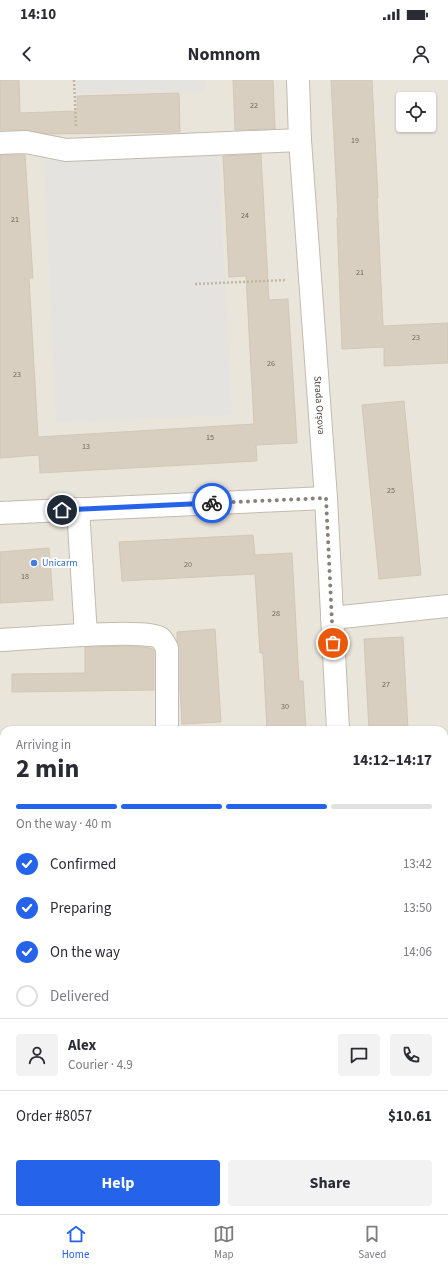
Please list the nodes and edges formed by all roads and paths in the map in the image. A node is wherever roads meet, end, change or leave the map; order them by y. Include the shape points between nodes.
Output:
1 (74, 80) edge
2 (298, 80) edge
3 (300, 140) junction
4 (0, 143) edge
5 (77, 150) junction
6 (310, 280) junction
7 (195, 284) dead end
8 (326, 498) junction
9 (78, 509) junction
10 (0, 513) edge
11 (448, 606) edge
12 (332, 618) junction
13 (86, 635) junction
14 (0, 640) edge
15 (167, 726) edge
16 (338, 726) edge

1 - 5 path
2 - 3 street, Strada Orșova
3 - 5 street
3 - 6 street, Strada Orșova
4 - 5 street via 26,142
6 - 7 path
6 - 8 street, Strada Orșova
8 - 9 street
8 - 12 street, Strada Orșova
9 - 10 street
9 - 13 street
11 - 12 street
12 - 16 street, Strada Orșova
13 - 14 street
13 - 15 street via 148,634 160,637 167,648

